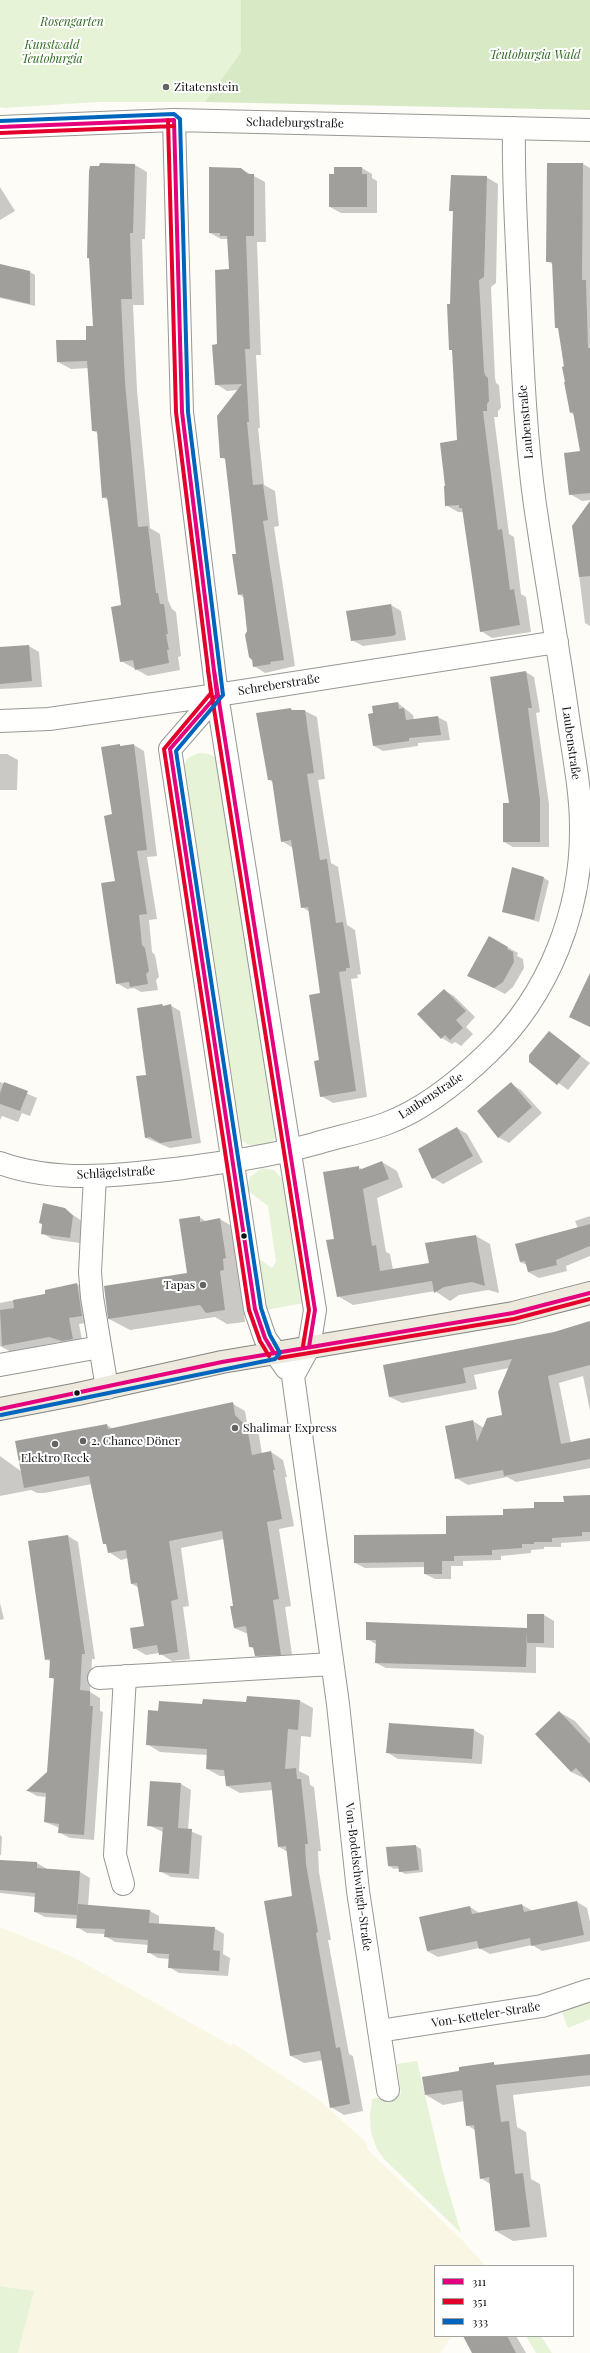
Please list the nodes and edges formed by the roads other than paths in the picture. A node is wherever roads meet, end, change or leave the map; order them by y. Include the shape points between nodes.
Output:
1 (174, 120) junction
2 (0, 127) edge
3 (514, 128) junction
4 (590, 130) edge
5 (557, 642) junction
6 (217, 695) junction
7 (0, 721) edge
8 (291, 1150) junction
9 (234, 1161) junction
10 (0, 1163) edge
11 (95, 1176) junction
12 (590, 1293) edge
13 (100, 1347) junction
14 (309, 1347) junction
15 (274, 1353) junction
16 (0, 1365) edge
17 (293, 1376) junction
18 (107, 1388) junction
19 (0, 1409) edge
20 (332, 1664) junction
21 (125, 1676) junction
22 (99, 1678) dead end
23 (123, 1884) dead end
24 (590, 1990) edge
25 (379, 2031) junction
26 (388, 2090) dead end

1 - 2 street, Schadeburgstraße
1 - 3 street, Schadeburgstraße
1 - 6 street via 182,412
3 - 4 street, Schadeburgstraße
3 - 5 street, Laubenstraße via 514,200 525,413 536,511
5 - 6 street, Schreberstraße
5 - 8 street, Laubenstraße via 579,793 581,850 570,919 559,949 523,1014 497,1045 450,1087 386,1123
6 - 7 street, Schreberstraße via 49,719
6 - 8 street
6 - 9 street via 170,749
8 - 9 street, Laubenstraße
8 - 14 street via 315,1310
9 - 11 street, Schlägelstraße
9 - 15 street via 255,1309 265,1338
10 - 11 street, Schlägelstraße via 21,1170 56,1175
11 - 13 street via 90,1272
12 - 14 main road via 513,1313
13 - 16 street
13 - 18 street
14 - 15 main road
14 - 17 street
15 - 17 street
15 - 18 main road
17 - 20 street, Von-Bodelschwingh-Straße
18 - 19 main road
20 - 21 street
20 - 25 street, Von-Bodelschwingh-Straße via 358,1892
21 - 22 street
21 - 23 street via 115,1855
24 - 25 street, Von-Ketteler-Straße via 542,2006
25 - 26 street, Von-Bodelschwingh-Straße

